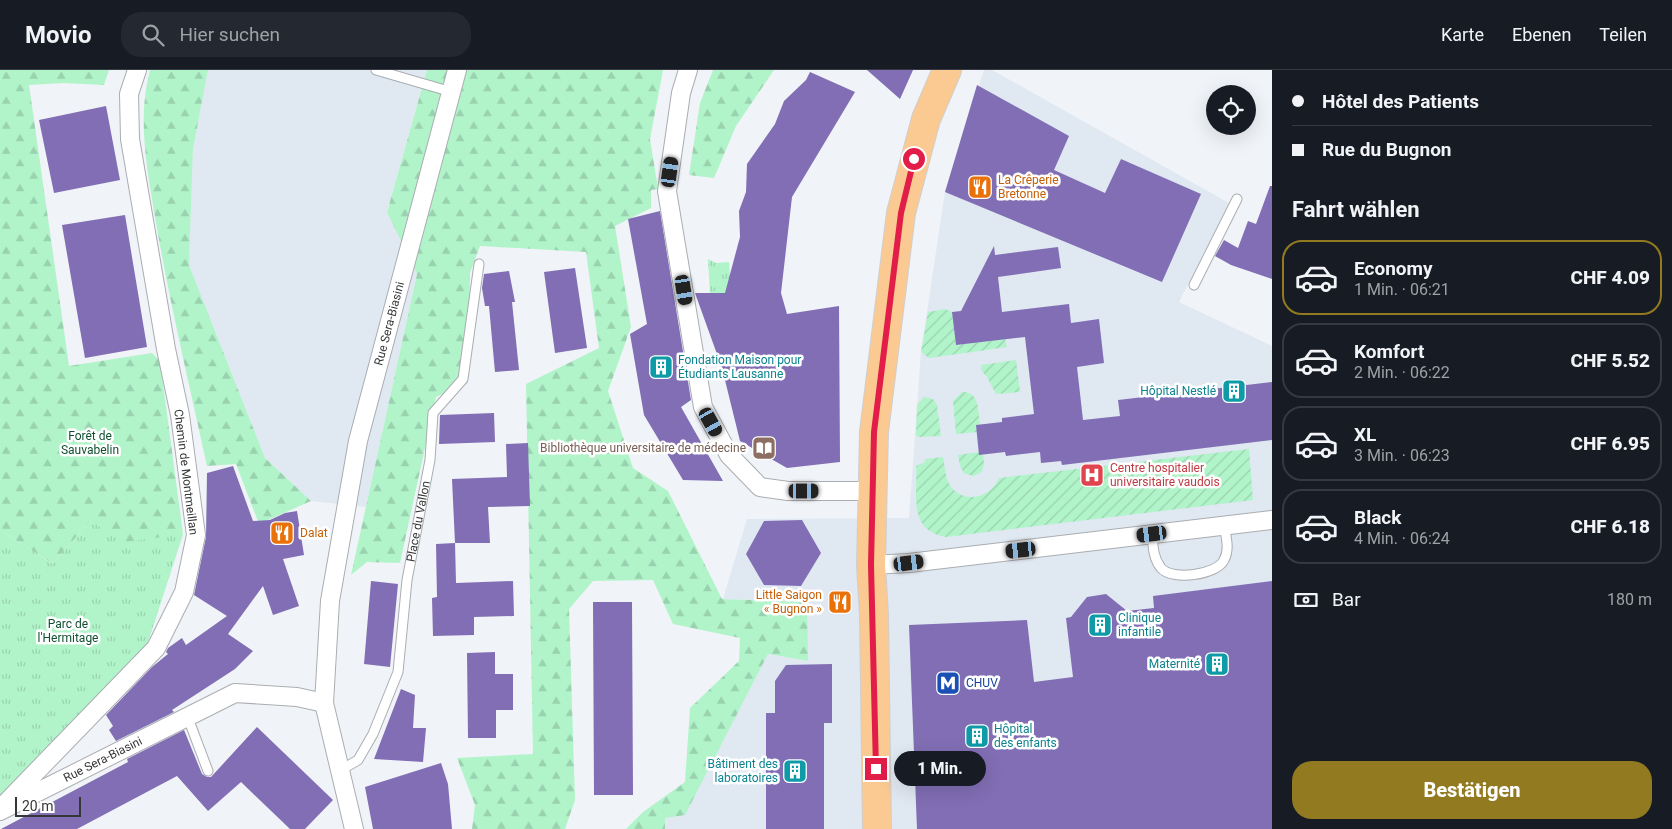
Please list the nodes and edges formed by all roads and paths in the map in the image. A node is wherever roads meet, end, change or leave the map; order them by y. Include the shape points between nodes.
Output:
1 (137, 70) edge
2 (376, 70) edge
3 (458, 70) edge
4 (688, 70) edge
5 (947, 70) edge
6 (452, 92) junction
7 (1237, 199) dead end
8 (479, 264) dead end
9 (1194, 284) dead end
10 (872, 491) junction
11 (1272, 520) edge
12 (1224, 525) junction
13 (1152, 534) junction
14 (871, 565) junction
15 (324, 703) junction
16 (184, 720) junction
17 (208, 771) dead end
18 (339, 771) junction
19 (0, 810) edge
20 (354, 829) edge
21 (877, 829) edge

1 - 19 street, Chemin de Montmeillan via 129,94 130,139 180,415 196,535 184,592 156,648
2 - 6 lane
3 - 6 street, Rue Sera-Biasini
4 - 10 street via 681,93 667,191 703,407 729,455 760,487 788,491
5 - 10 main road via 924,127 901,213 874,424
6 - 15 street, Rue Sera-Biasini via 358,441 330,601
7 - 9 lane
8 - 18 lane, Place du Vallon via 463,379 433,414 430,460 407,580 398,672 370,740 358,760
10 - 14 main road
11 - 12 street
12 - 13 street
12 - 13 lane via 1228,549 1224,561 1217,569 1201,572 1170,575 1162,569 1155,558
13 - 14 street
14 - 21 main road
15 - 16 street via 297,697 235,693
15 - 18 street
16 - 17 lane
16 - 19 street, Rue Sera-Biasini
18 - 20 street

